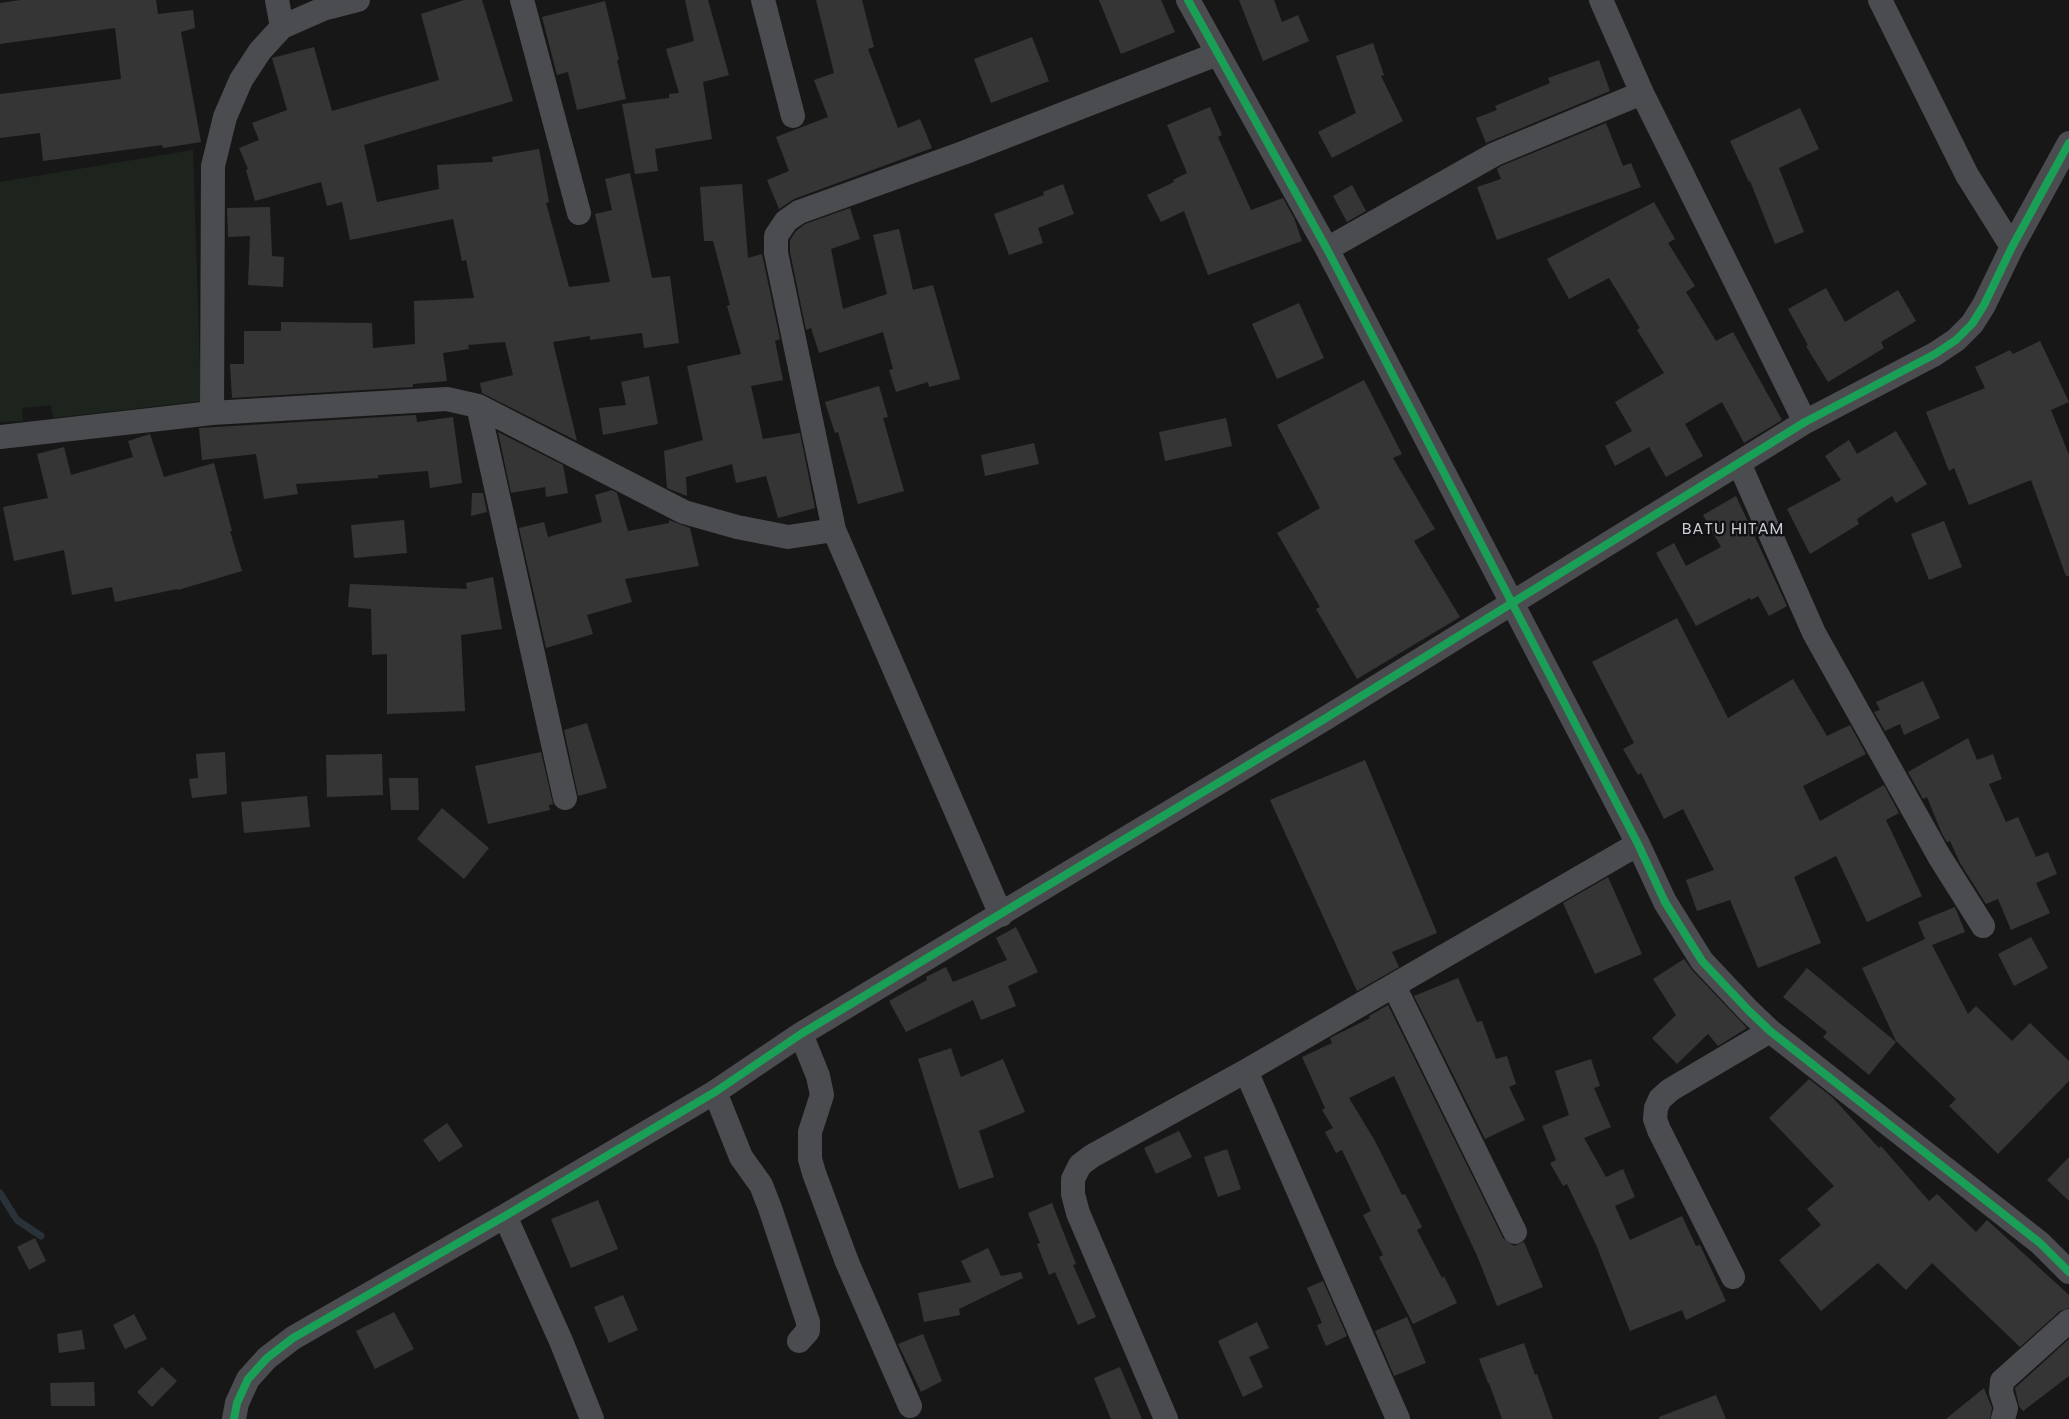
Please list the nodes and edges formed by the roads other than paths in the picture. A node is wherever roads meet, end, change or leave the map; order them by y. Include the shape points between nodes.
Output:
1 (276, 0) edge
2 (358, 0) edge
3 (522, 0) edge
4 (763, 0) edge
5 (1188, 0) edge
6 (1601, 0) edge
7 (1880, 0) edge
8 (282, 27) junction
9 (1217, 54) junction
10 (1642, 93) junction
11 (793, 116) dead end
12 (2069, 143) edge
13 (579, 213) dead end
14 (2012, 247) junction
15 (1327, 249) junction
16 (478, 406) junction
17 (212, 413) junction
18 (1805, 422) junction
19 (0, 437) edge
20 (1738, 463) junction
21 (834, 530) junction
22 (1511, 604) junction
23 (565, 798) dead end
24 (1638, 844) junction
25 (1002, 915) junction
26 (1984, 926) dead end
27 (1394, 986) junction
28 (1770, 1031) junction
29 (802, 1034) junction
30 (1246, 1071) junction
31 (715, 1092) junction
32 (506, 1216) junction
33 (1515, 1232) dead end
34 (2069, 1272) edge
35 (1733, 1277) dead end
36 (2069, 1321) edge
37 (799, 1341) dead end
38 (910, 1406) dead end
39 (234, 1419) edge
40 (592, 1419) edge
41 (1166, 1419) edge
42 (1398, 1419) edge
43 (2004, 1419) edge

1 - 8 street
2 - 8 street via 323,9
3 - 13 street
4 - 11 street
5 - 9 street
6 - 10 street
7 - 14 street via 1967,175
8 - 17 street via 260,51 242,80 225,117 213,166
9 - 15 street
9 - 21 street via 964,153 799,212 786,222 776,236 776,253
10 - 15 street via 1495,154
10 - 18 street
12 - 14 street
14 - 18 street via 1984,305 1956,340
15 - 22 street
16 - 17 street via 447,398 426,398
16 - 21 street via 684,512 737,527 788,536
16 - 23 street
17 - 19 street
18 - 20 street
20 - 22 street
20 - 26 street via 1814,633 1939,856
21 - 25 street
22 - 24 street
22 - 25 street
24 - 27 street
24 - 28 street via 1665,902 1702,960
25 - 29 street
27 - 30 street
27 - 33 street
28 - 34 street via 2040,1243
28 - 35 street via 1670,1090 1656,1108 1659,1130
29 - 31 street
29 - 38 street via 822,1095 810,1132 810,1159 814,1173 847,1262
30 - 41 street via 1092,1156 1080,1166 1073,1179 1078,1213
30 - 42 street
31 - 32 street
31 - 37 street via 741,1158 761,1185 770,1208 808,1322 808,1331
32 - 39 street via 293,1338 267,1358 248,1379
32 - 40 street via 562,1341
36 - 43 street via 2002,1381 2001,1392 2006,1408

